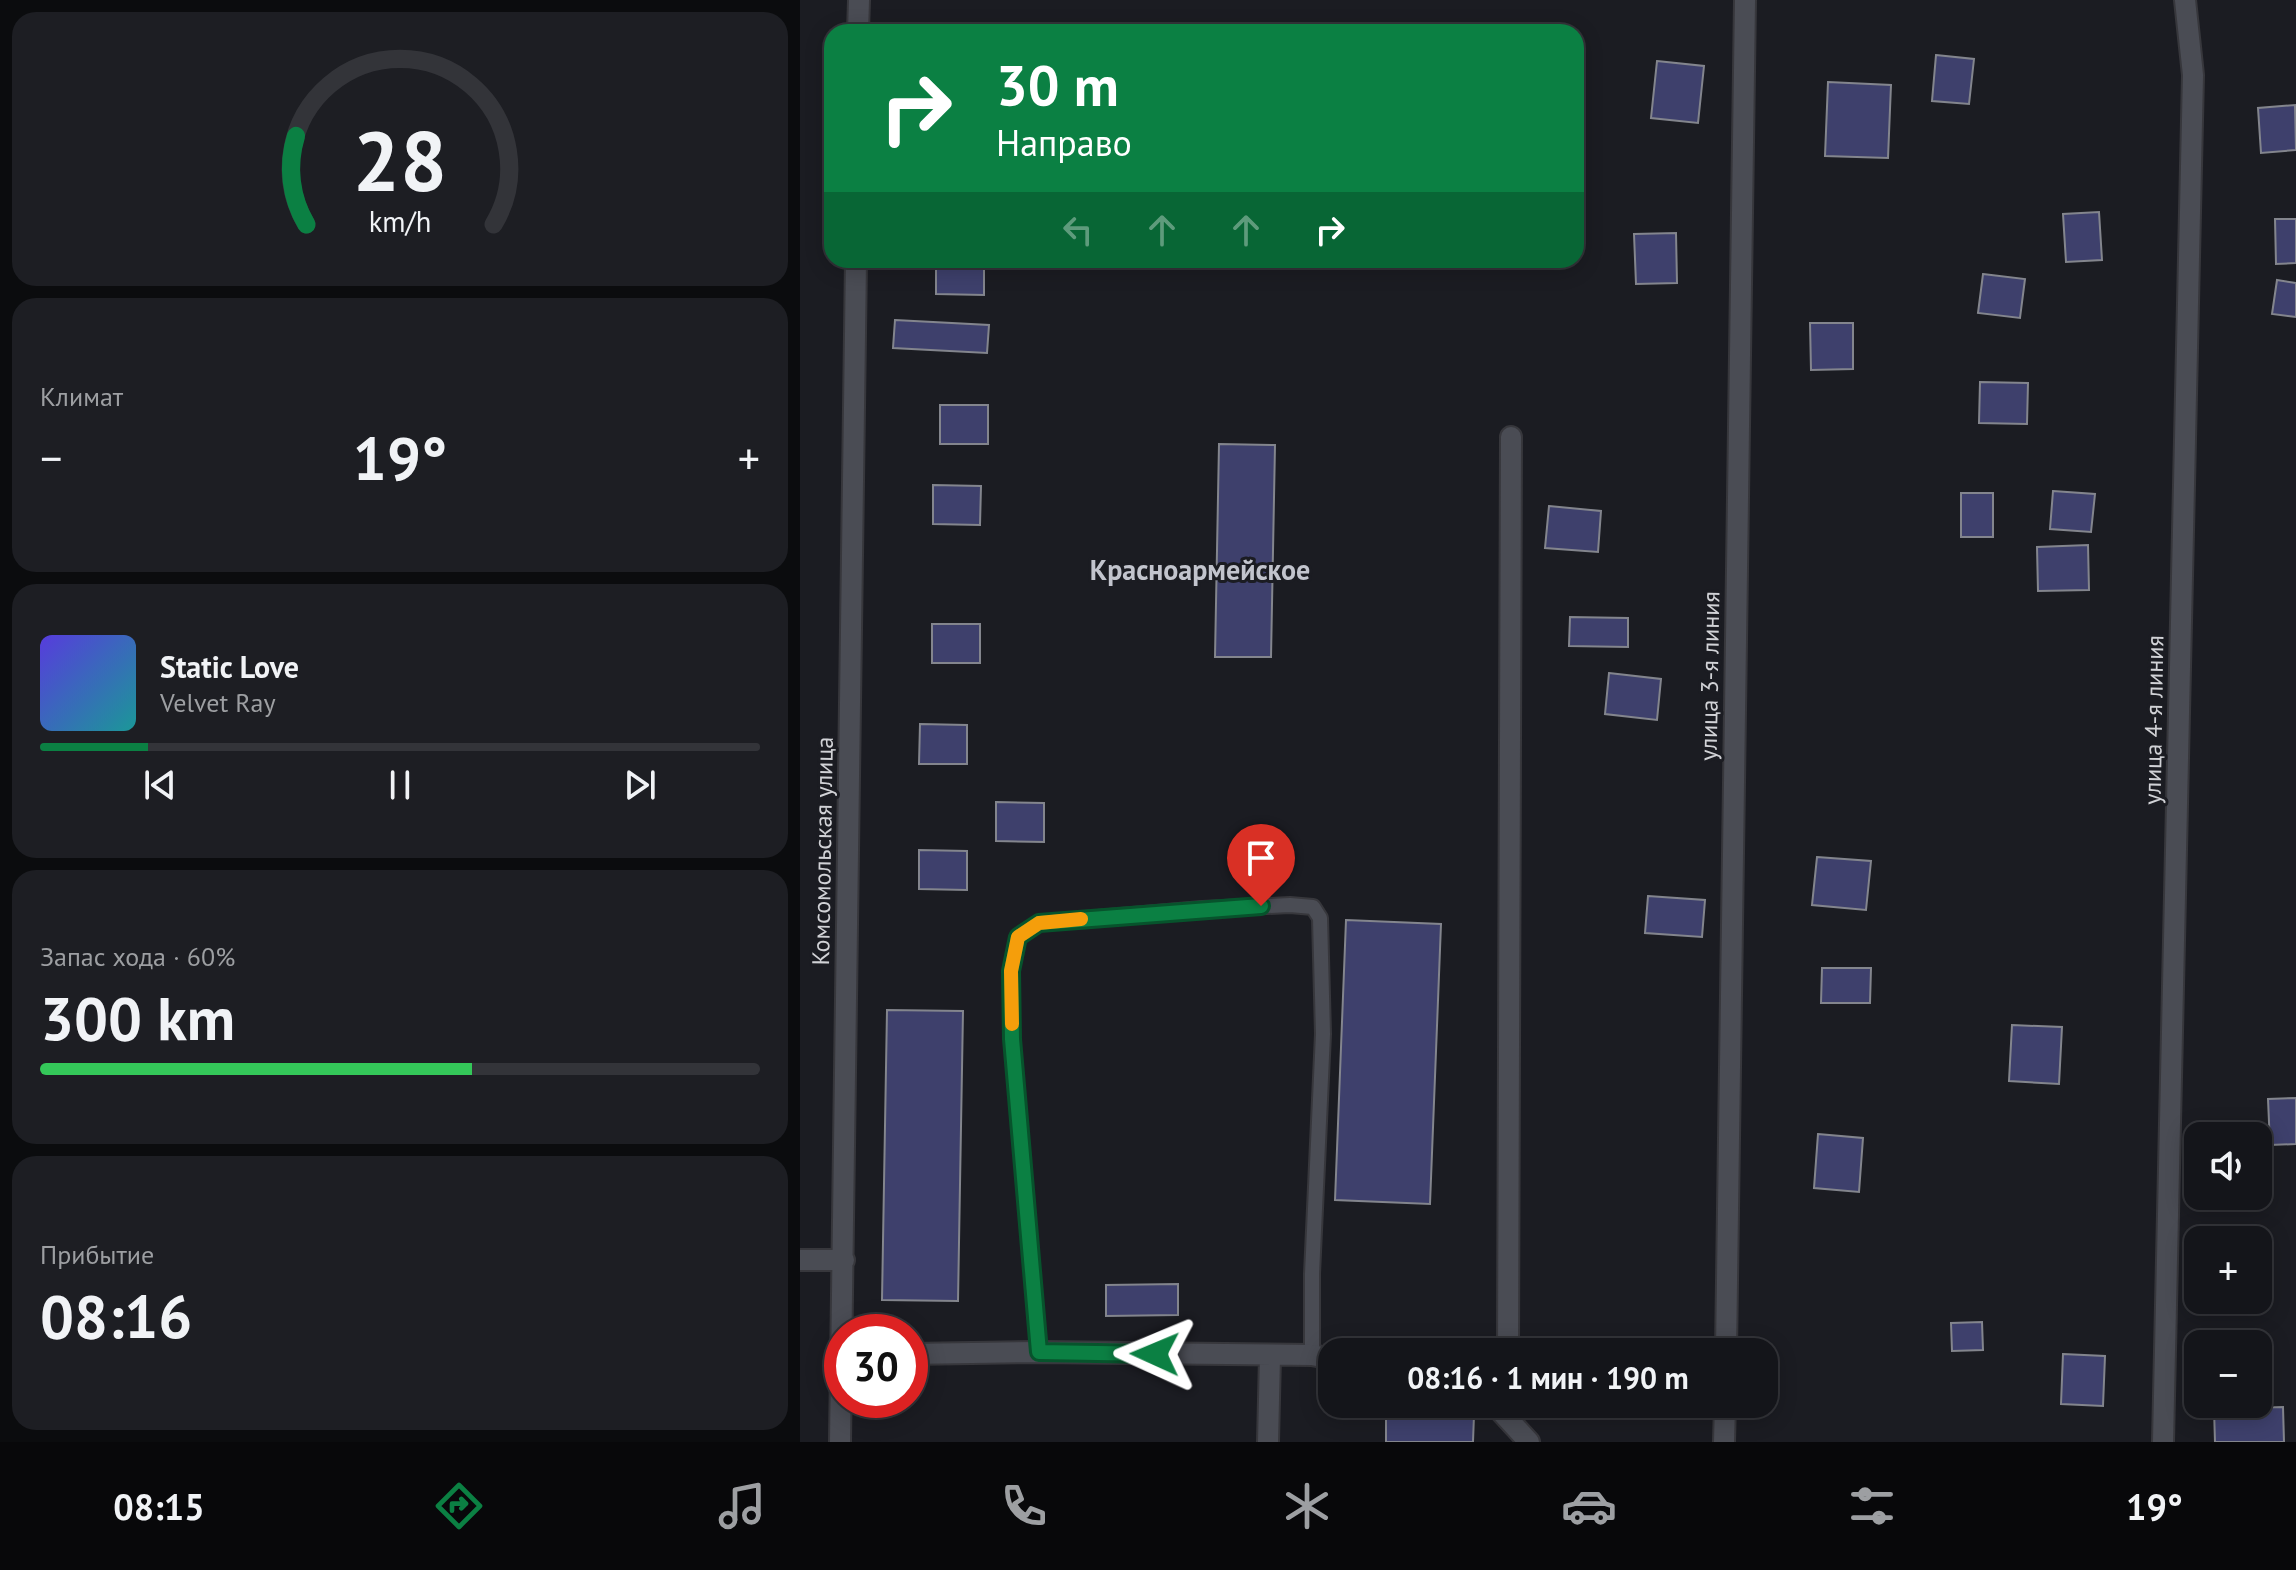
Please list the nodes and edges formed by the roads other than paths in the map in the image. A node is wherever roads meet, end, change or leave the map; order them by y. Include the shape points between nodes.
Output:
1 (859, 0) edge
2 (1745, 0) edge
3 (2185, 0) edge
4 (858, 24) edge
5 (856, 268) edge
6 (1511, 437) dead end
7 (800, 1260) edge
8 (844, 1260) junction
9 (843, 1314) edge
10 (1320, 1338) edge
11 (1508, 1338) edge
12 (1726, 1338) edge
13 (1039, 1352) junction
14 (928, 1354) edge
15 (1270, 1356) junction
16 (1318, 1357) edge
17 (841, 1418) edge
18 (1511, 1418) edge
19 (1725, 1418) edge
20 (840, 1442) edge
21 (1268, 1442) edge
22 (1529, 1442) edge
23 (1724, 1442) edge
24 (2163, 1442) edge

1 - 4 street
2 - 12 street, улица 3-я линия
3 - 24 street, улица 4-я линия via 2193,75
5 - 8 street, Комсомольская улица
6 - 11 street
7 - 8 street
8 - 9 street, Комсомольская улица
10 - 13 lane via 1312,1274 1323,1034 1320,918 1313,907 1290,905 1202,909 1039,923 1018,937 1011,971 1012,1039
13 - 14 street
13 - 15 street
15 - 16 street
15 - 21 street
17 - 20 street, Комсомольская улица
18 - 22 street
19 - 23 street

